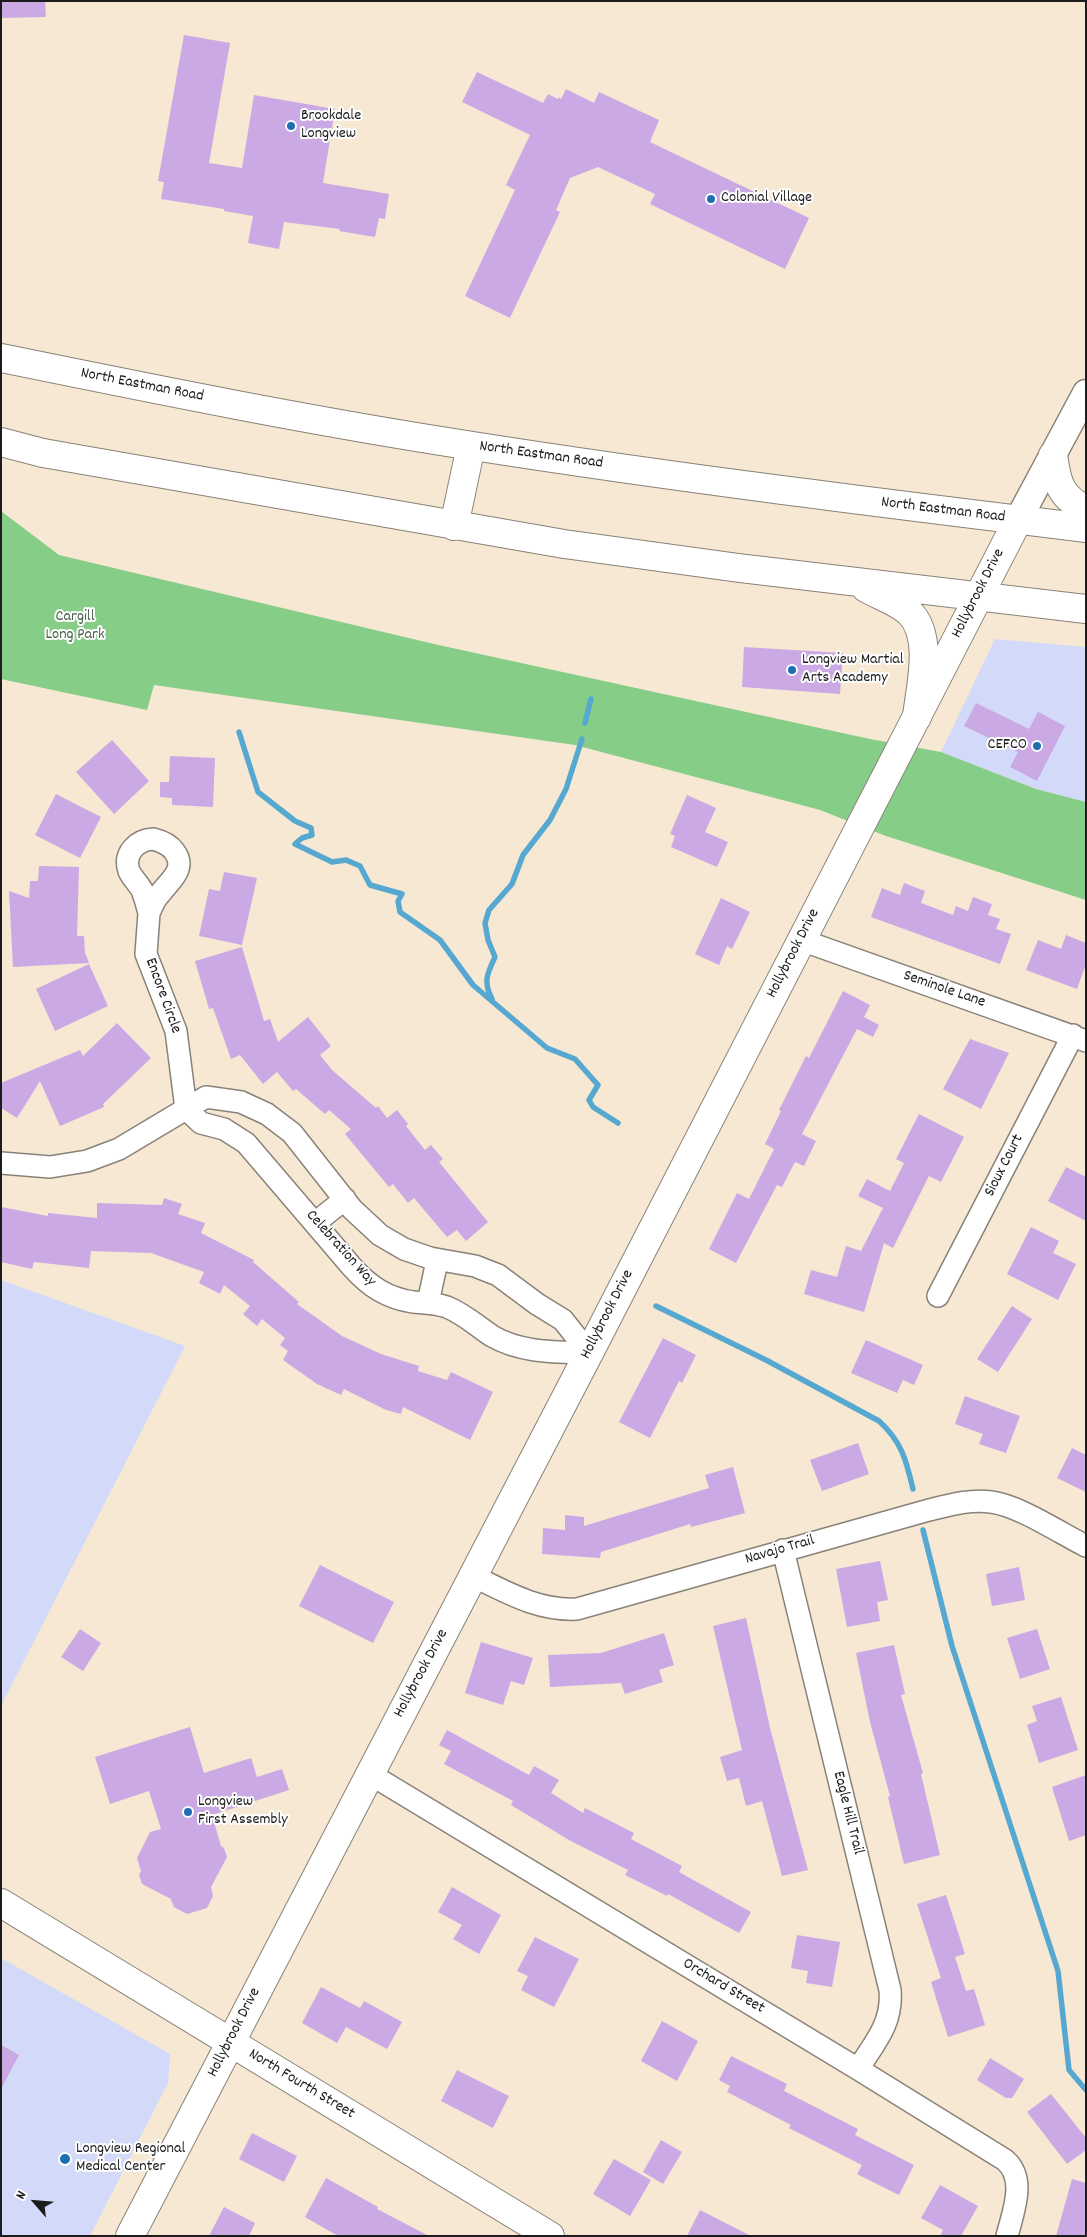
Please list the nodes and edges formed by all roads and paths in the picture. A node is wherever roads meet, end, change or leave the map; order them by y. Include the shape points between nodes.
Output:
1 (1, 358) edge
2 (1086, 393) edge
3 (1, 442) edge
4 (471, 446) junction
5 (1, 451) edge
6 (44, 452) junction
7 (1053, 454) junction
8 (1086, 510) edge
9 (1018, 520) junction
10 (454, 526) junction
11 (1086, 528) edge
12 (852, 581) junction
13 (978, 595) junction
14 (1086, 609) edge
15 (917, 717) junction
16 (149, 913) dead end
17 (801, 940) junction
18 (1079, 1038) edge
19 (186, 1109) junction
20 (1, 1163) edge
21 (345, 1199) junction
22 (315, 1223) junction
23 (437, 1260) junction
24 (938, 1296) dead end
25 (428, 1303) junction
26 (589, 1353) junction
27 (1086, 1546) edge
28 (783, 1550) junction
29 (473, 1576) junction
30 (370, 1774) junction
31 (1, 1903) edge
32 (230, 2042) junction
33 (858, 2068) junction
34 (130, 2236) edge
35 (550, 2236) edge
36 (1007, 2236) edge

1 - 4 main road, North Eastman Road via 184,395
2 - 7 street, Hollybrook Drive
3 - 6 main road
4 - 9 main road, North Eastman Road via 747,487
4 - 10 main road
5 - 6 main road
6 - 10 main road
7 - 8 main road via 1058,484 1070,500
7 - 9 street, Hollybrook Drive
9 - 11 main road, North Eastman Road
9 - 13 main road, Hollybrook Drive
10 - 12 main road via 564,544
12 - 13 main road
12 - 15 main road via 899,606 916,623 924,646
13 - 14 main road
13 - 15 main road, Hollybrook Drive
15 - 17 main road, Hollybrook Drive
16 - 19 street, Encore Circle via 146,954 176,1030
17 - 18 street, Seminole Lane
17 - 26 main road, Hollybrook Drive
18 - 24 street, Sioux Court
19 - 20 street via 119,1149 87,1162 50,1167
19 - 21 street via 206,1097 215,1097 241,1102 267,1114 299,1140
19 - 22 street, Celebration Way via 201,1123 224,1129 246,1143
21 - 22 street
21 - 23 street via 359,1217 380,1235 404,1249
22 - 25 street, Celebration Way via 370,1286 386,1295
23 - 25 street
23 - 26 street via 475,1266 498,1275 563,1320
25 - 26 street, Celebration Way via 460,1313 507,1343 541,1352
26 - 29 main road, Hollybrook Drive
27 - 28 street, Navajo Trail via 1013,1509 983,1501 938,1507
28 - 29 street, Navajo Trail via 576,1609 534,1604
28 - 33 street, Eagle Hill Trail via 890,1990 891,2006 887,2021
29 - 30 main road, Hollybrook Drive
30 - 32 main road, Hollybrook Drive
30 - 33 street, Orchard Street
31 - 32 main road, North Fourth Street
32 - 34 main road, Hollybrook Drive
32 - 35 main road, North Fourth Street
33 - 36 street, Orchard Street via 1012,2166 1017,2193

